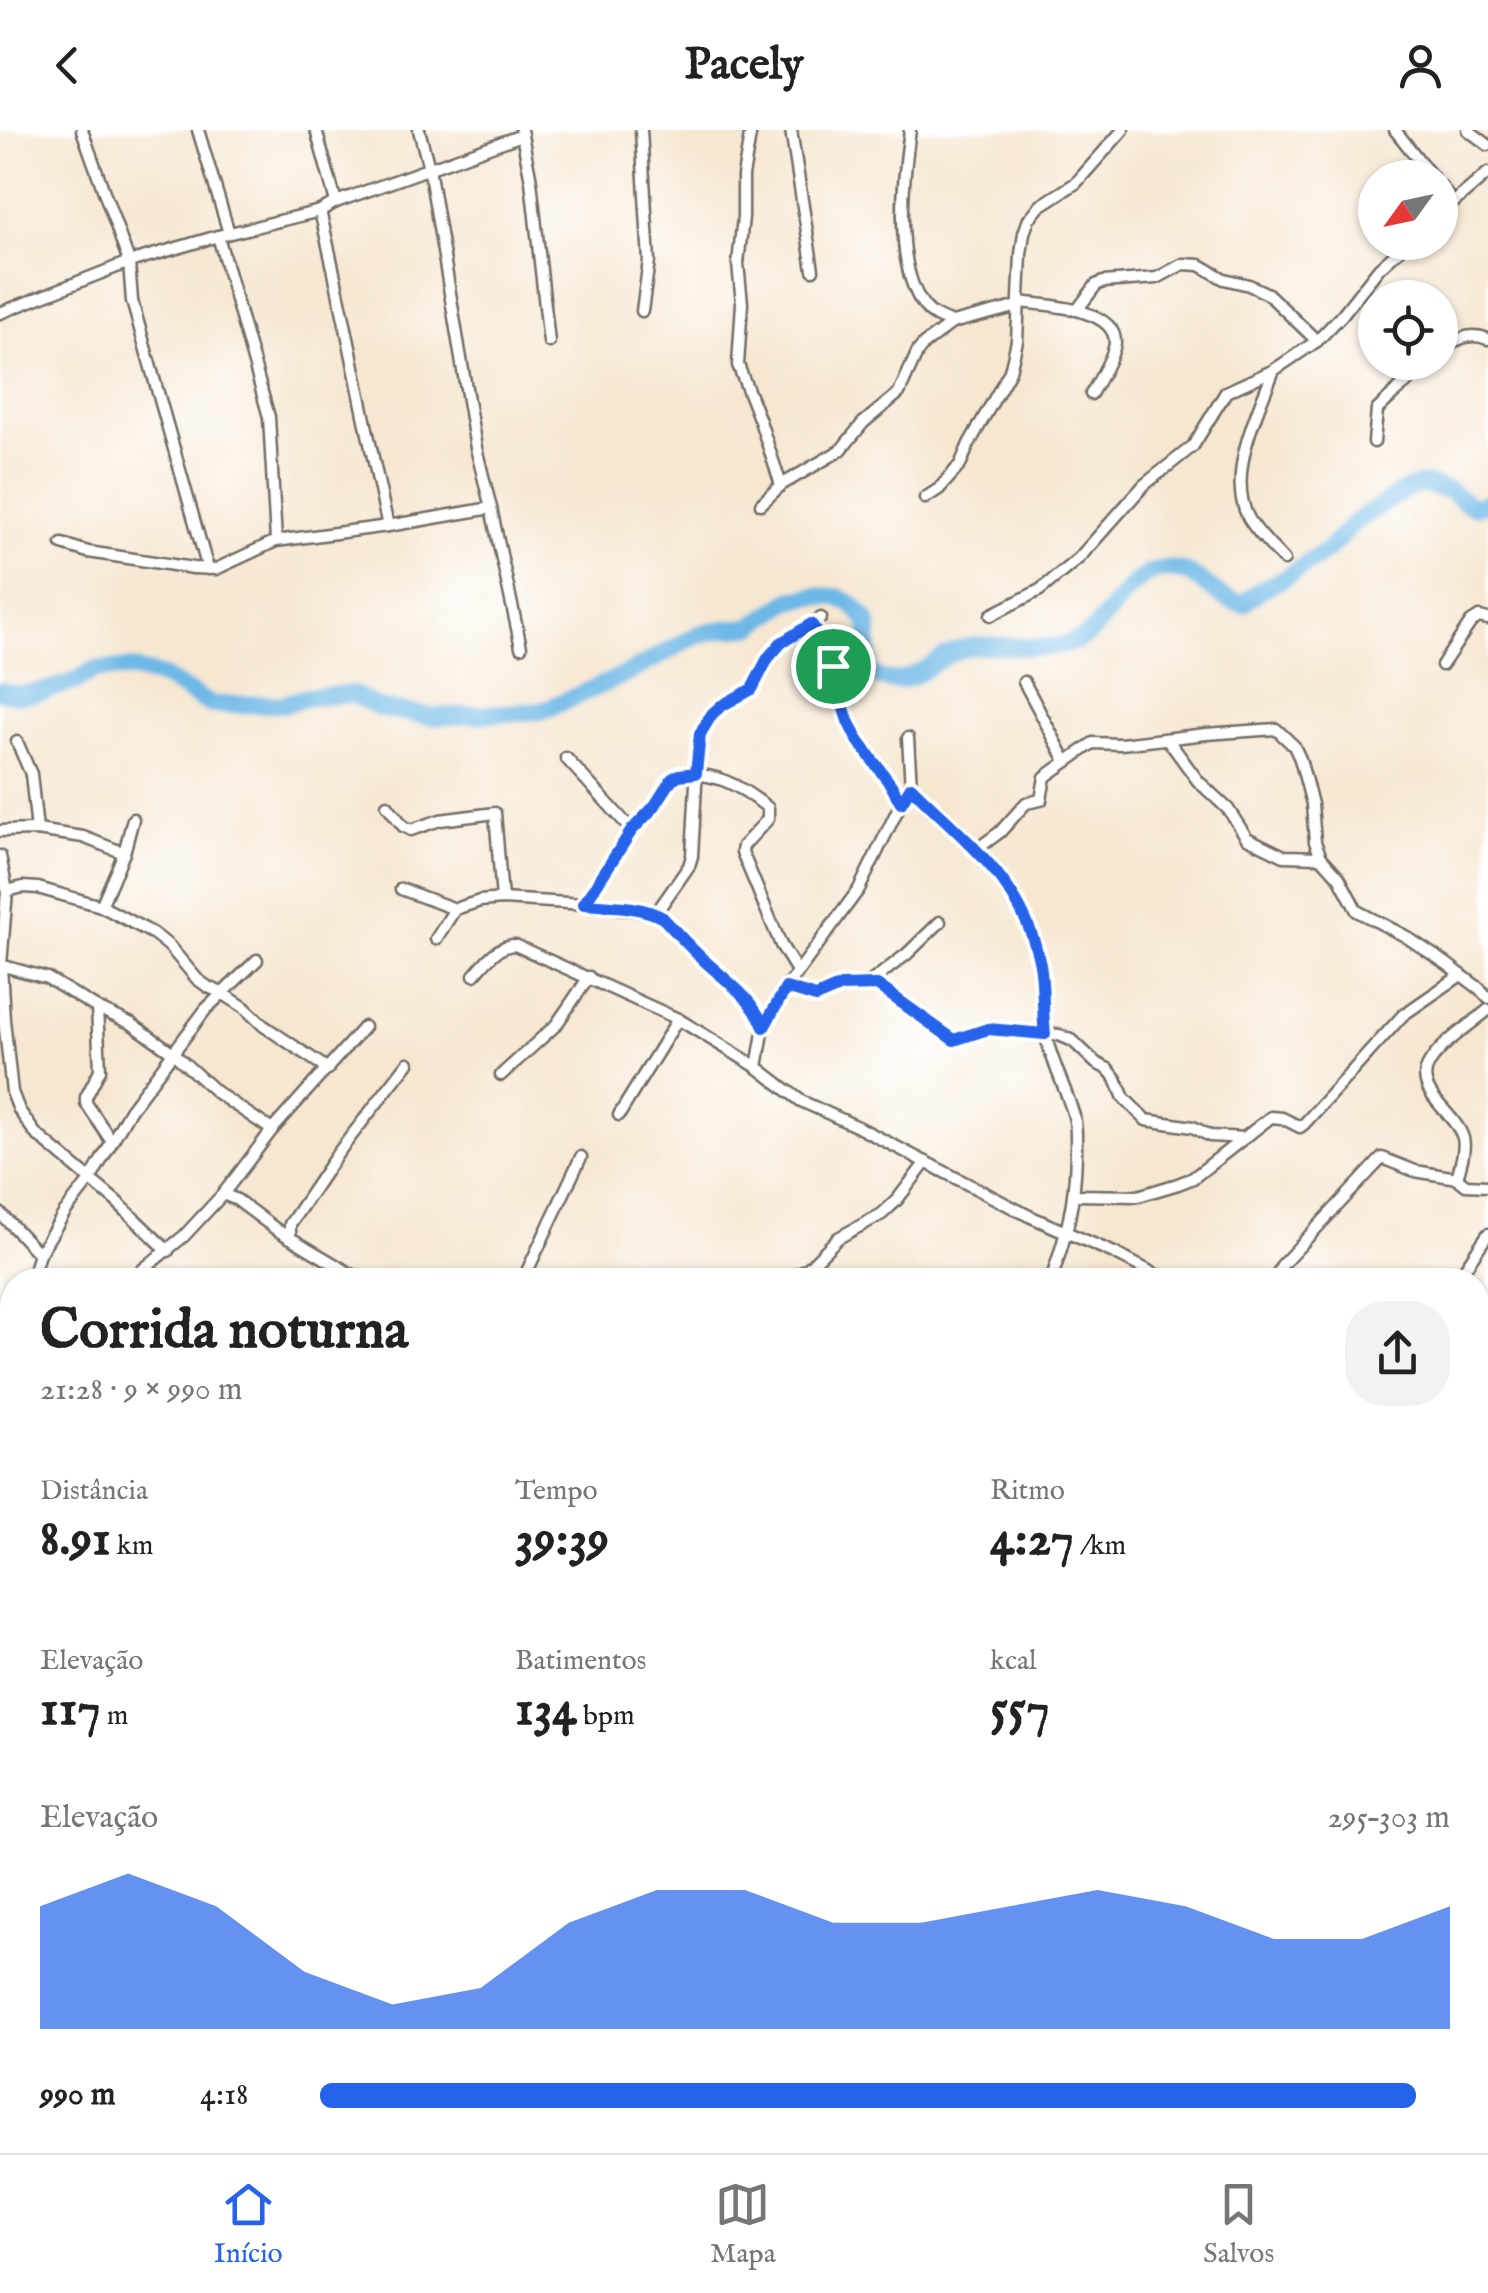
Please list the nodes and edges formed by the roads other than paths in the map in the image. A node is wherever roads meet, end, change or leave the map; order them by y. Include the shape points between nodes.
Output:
1 (82, 130) edge
2 (198, 130) edge
3 (316, 130) edge
4 (419, 130) edge
5 (641, 130) edge
6 (751, 130) edge
7 (791, 130) edge
8 (910, 130) edge
9 (1123, 130) edge
10 (1395, 130) edge
11 (1468, 130) edge
12 (522, 133) edge
13 (1488, 144) edge
14 (1419, 160) edge
15 (429, 168) junction
16 (1488, 172) edge
17 (1458, 198) edge
18 (336, 202) junction
19 (320, 211) junction
20 (224, 235) junction
21 (1389, 260) edge
22 (130, 262) junction
23 (813, 270) dead end
24 (1019, 304) junction
25 (1078, 308) junction
26 (642, 311) dead end
27 (0, 313) edge
28 (952, 323) junction
29 (1458, 338) edge
30 (1488, 339) edge
31 (1317, 341) junction
32 (548, 342) dead end
33 (1274, 370) junction
34 (1409, 380) edge
35 (1092, 394) dead end
36 (1374, 442) dead end
37 (781, 485) junction
38 (925, 498) dead end
39 (761, 504) dead end
40 (492, 508) junction
41 (388, 526) junction
42 (276, 540) junction
43 (62, 544) dead end
44 (1284, 560) dead end
45 (208, 569) junction
46 (991, 614) dead end
47 (1488, 618) edge
48 (521, 648) dead end
49 (1442, 665) dead end
50 (1024, 682) dead end
51 (908, 738) dead end
52 (1168, 740) junction
53 (17, 742) dead end
54 (566, 758) dead end
55 (1066, 761) junction
56 (696, 773) junction
57 (911, 787) junction
58 (901, 803) junction
59 (387, 805) dead end
60 (133, 819) dead end
61 (0, 830) edge
62 (38, 830) junction
63 (632, 830) junction
64 (978, 849) junction
65 (124, 853) junction
66 (0, 856) edge
67 (1321, 857) junction
68 (401, 889) dead end
69 (7, 891) junction
70 (502, 899) junction
71 (584, 904) junction
72 (101, 906) junction
73 (455, 909) junction
74 (656, 913) junction
75 (940, 922) dead end
76 (436, 939) dead end
77 (256, 960) dead end
78 (1, 965) edge
79 (797, 971) junction
80 (474, 975) dead end
81 (1462, 975) junction
82 (589, 977) junction
83 (867, 984) junction
84 (786, 988) junction
85 (222, 993) junction
86 (1488, 998) edge
87 (97, 1008) junction
88 (1488, 1010) edge
89 (678, 1018) junction
90 (764, 1027) junction
91 (364, 1028) dead end
92 (1045, 1034) junction
93 (172, 1052) junction
94 (408, 1062) dead end
95 (757, 1067) junction
96 (328, 1069) junction
97 (501, 1075) dead end
98 (620, 1115) dead end
99 (272, 1130) junction
100 (1244, 1138) junction
101 (112, 1142) junction
102 (581, 1157) dead end
103 (926, 1162) junction
104 (1457, 1178) junction
105 (90, 1180) junction
106 (1488, 1186) edge
107 (222, 1194) junction
108 (1075, 1194) junction
109 (0, 1213) edge
110 (290, 1224) junction
111 (278, 1230) junction
112 (1067, 1232) junction
113 (1488, 1234) edge
114 (290, 1237) junction
115 (168, 1251) junction
116 (38, 1254) junction
117 (34, 1268) edge
118 (146, 1268) edge
119 (340, 1268) edge
120 (528, 1268) edge
121 (808, 1268) edge
122 (1055, 1268) edge
123 (1143, 1268) edge
124 (1281, 1268) edge
125 (1465, 1268) edge

1 - 22 street
2 - 20 street
3 - 18 street
4 - 15 street
5 - 26 street via 649,261
6 - 37 street via 738,264 738,365
7 - 23 street
8 - 28 street via 902,212 913,286 933,315
9 - 24 street via 1076,182 1029,219
10 - 14 street
11 - 13 street
12 - 15 street
12 - 32 street
15 - 18 street
15 - 40 street
16 - 17 street
18 - 19 street
19 - 20 street
19 - 41 street
20 - 22 street
20 - 42 street via 269,417
21 - 31 street
22 - 27 street
22 - 45 street via 132,301
24 - 25 street
24 - 28 street
24 - 38 street via 1010,371 960,465
25 - 31 street via 1103,282 1157,278 1193,264 1258,288
25 - 35 street via 1103,322 1115,341
28 - 37 street via 924,344 900,393 841,450
29 - 30 street
31 - 33 street
33 - 44 street via 1248,435 1242,501
33 - 46 street via 1226,392 1192,446 1144,485 1079,558 1040,590
34 - 36 street via 1376,410
37 - 39 street
40 - 41 street
40 - 48 street
41 - 42 street
42 - 45 street
43 - 45 street
47 - 49 street via 1470,622
50 - 55 street
51 - 57 street
52 - 55 street via 1093,743
52 - 67 street via 1250,840 1284,856
52 - 67 street via 1278,731 1300,759
53 - 62 street via 31,774
54 - 63 street
55 - 64 street via 1045,777 1041,800 1026,803
56 - 58 street via 700,734 712,714 752,689 781,643 816,621 848,721
56 - 63 street via 672,779
56 - 74 street via 690,866
56 - 79 street via 736,784 768,808 768,818 742,852
57 - 58 street
57 - 64 street
58 - 79 street via 859,889
59 - 70 street via 412,830 495,813
60 - 65 street
61 - 62 street
62 - 65 street
63 - 71 street
64 - 92 street via 1026,919 1041,969
65 - 72 street
66 - 69 street
67 - 81 street via 1357,911
68 - 73 street
69 - 72 street via 38,888
69 - 78 street
70 - 71 street
70 - 73 street
71 - 74 street
72 - 85 street via 154,934 197,979
73 - 76 street
74 - 90 street via 742,992
75 - 83 street
77 - 85 street
78 - 87 street via 47,978
78 - 105 street via 19,1110 35,1133
79 - 84 street
80 - 82 street via 500,949 515,945
81 - 86 street
81 - 100 street via 1403,1015 1300,1127 1275,1116
82 - 89 street
82 - 97 street via 556,1025
83 - 84 street via 816,997
83 - 92 street via 886,990 954,1040 988,1029
84 - 90 street
85 - 93 street
85 - 96 street
87 - 93 street
87 - 101 street via 100,1070 86,1104
88 - 104 street via 1435,1054 1424,1076 1462,1137
89 - 95 street
89 - 98 street
90 - 95 street
91 - 96 street
92 - 100 street via 1073,1040 1108,1069 1146,1120
92 - 108 street via 1075,1120
93 - 99 street
93 - 101 street
94 - 110 street
95 - 103 street via 801,1101
96 - 99 street
99 - 107 street
100 - 108 street via 1178,1184 1138,1196
101 - 105 street
102 - 120 street
103 - 112 street
103 - 121 street via 882,1214 838,1238
104 - 106 street
104 - 124 street via 1382,1158
105 - 115 street
105 - 116 street
107 - 111 street
107 - 115 street
108 - 112 street
109 - 116 street
110 - 111 street
110 - 114 street
111 - 114 street
112 - 122 street
112 - 123 street
113 - 125 street
114 - 119 street
115 - 118 street
116 - 117 street

